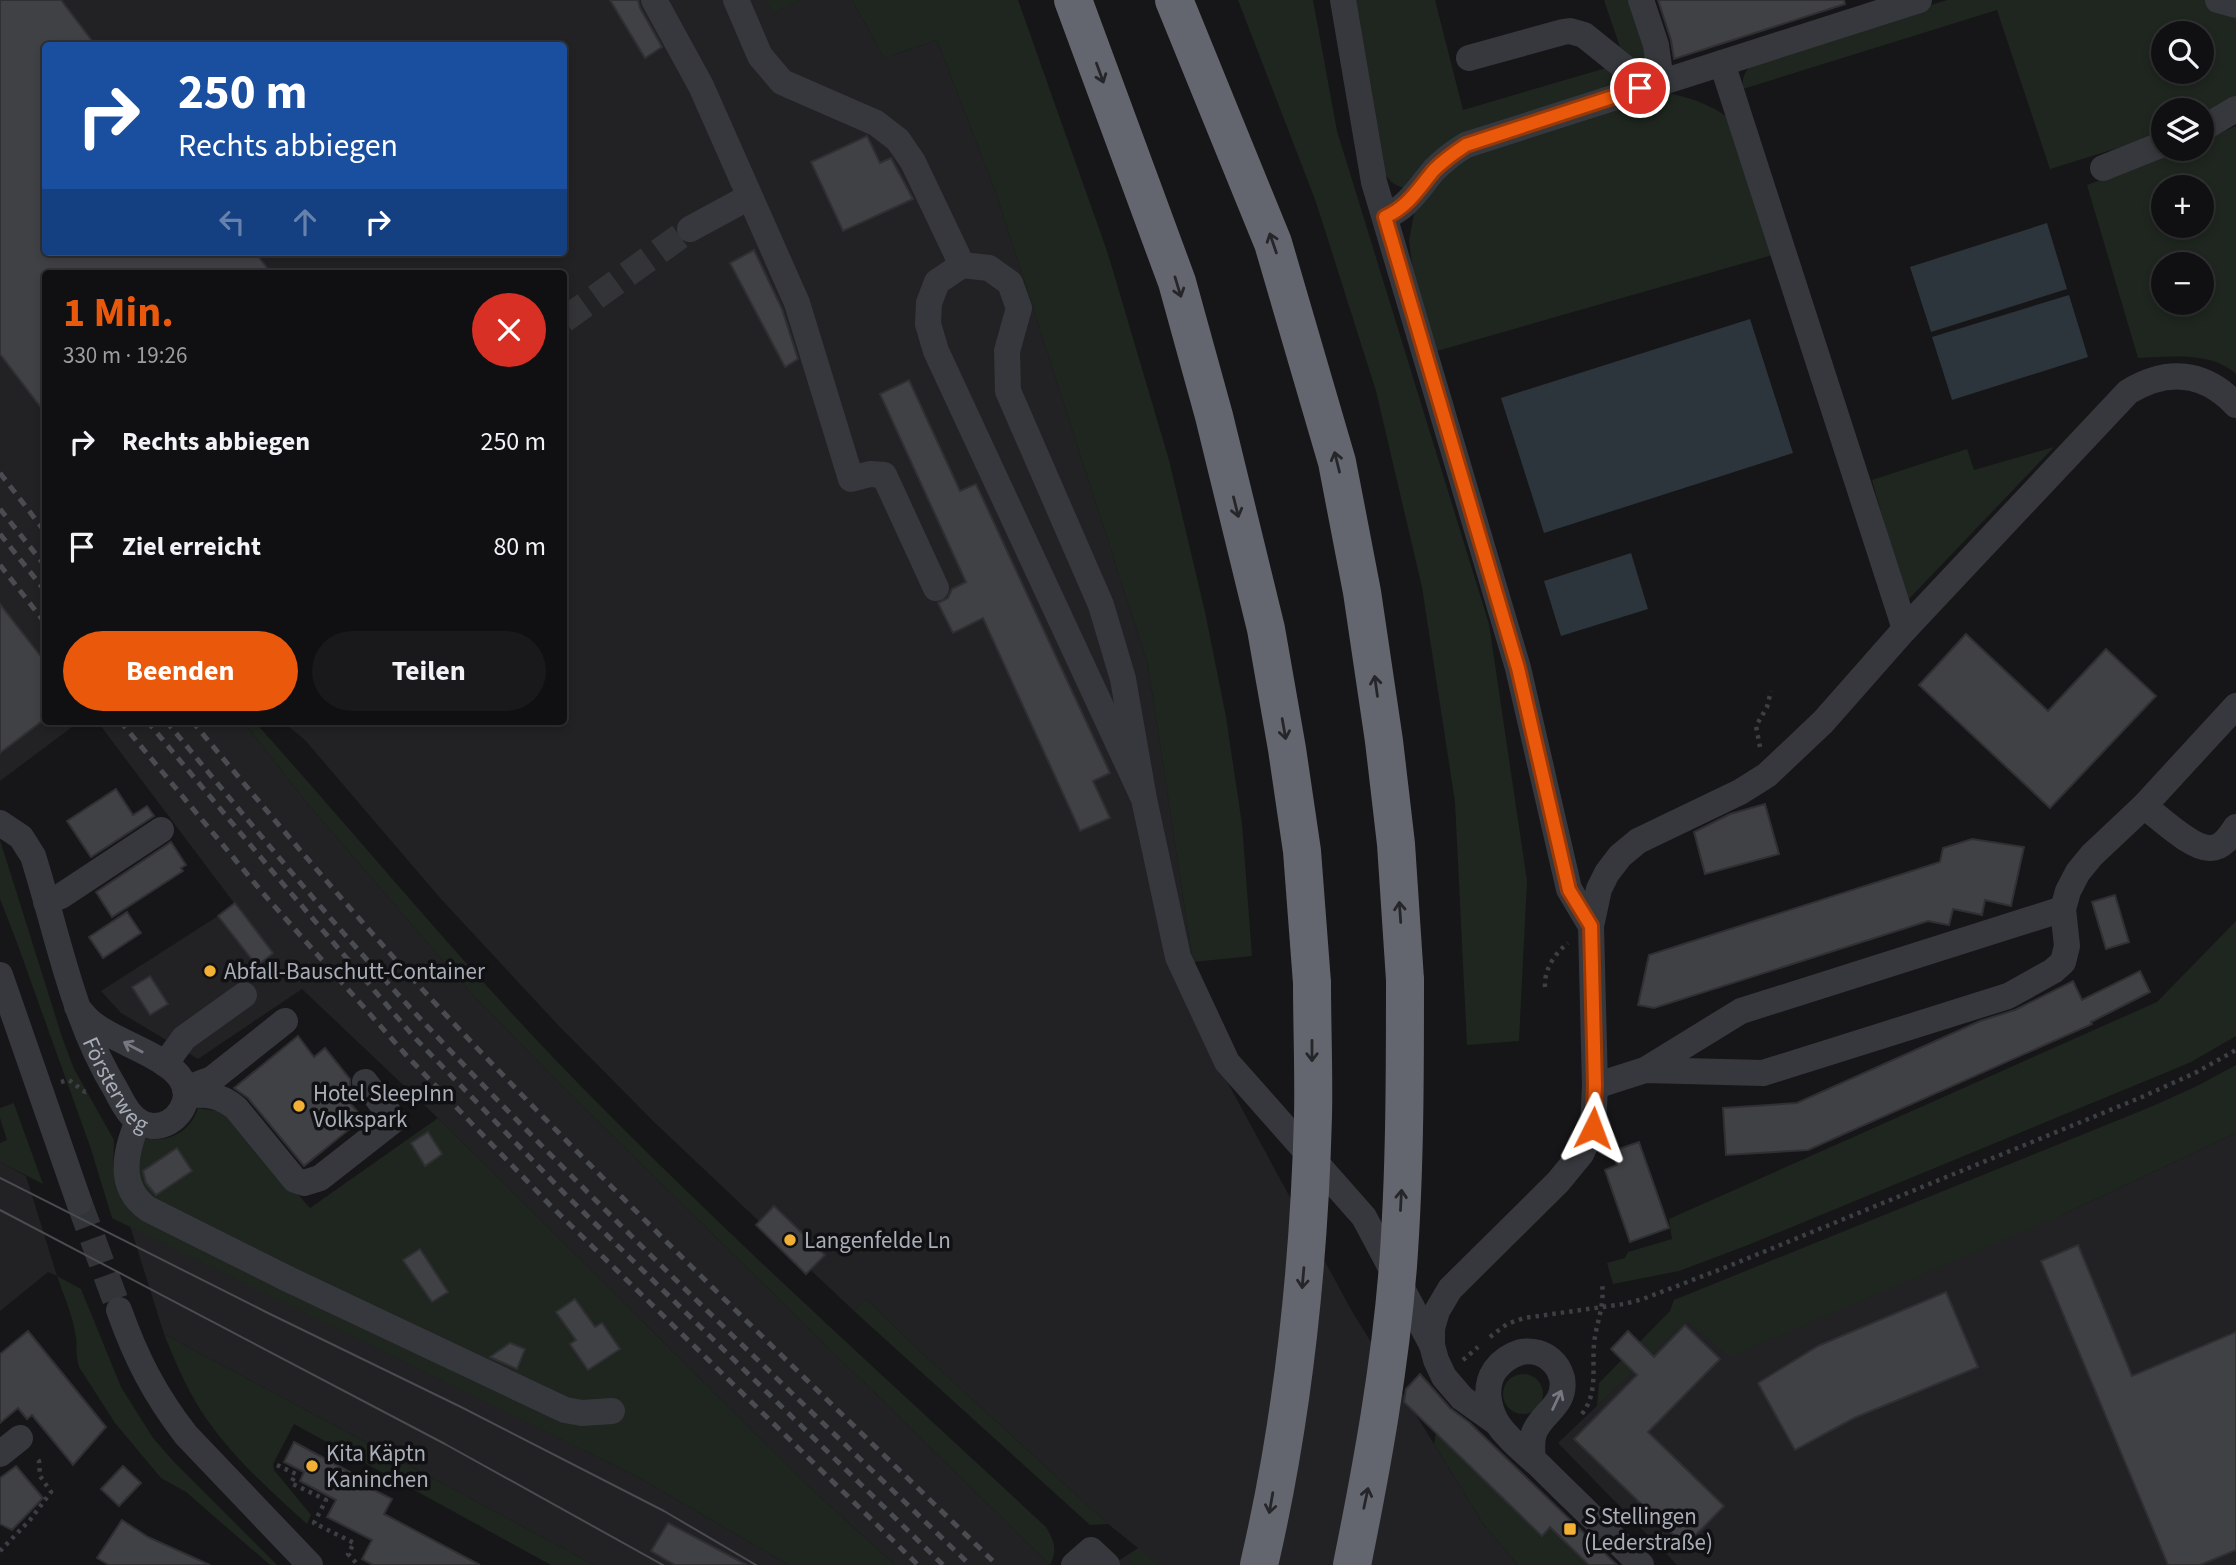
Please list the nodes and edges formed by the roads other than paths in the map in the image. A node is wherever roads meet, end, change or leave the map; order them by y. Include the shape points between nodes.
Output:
1 (654, 0) edge
2 (736, 0) edge
3 (1073, 0) edge
4 (1174, 0) edge
5 (1343, 0) edge
6 (1642, 0) edge
7 (1919, 0) edge
8 (2218, 0) edge
9 (2236, 5) edge
10 (1469, 58) dead end
11 (1722, 63) junction
12 (1651, 85) junction
13 (2236, 109) edge
14 (2214, 121) edge
15 (2151, 149) edge
16 (2103, 168) dead end
17 (749, 197) junction
18 (1385, 217) junction
19 (690, 229) tunnel mouth
20 (962, 265) junction
21 (2236, 405) edge
22 (936, 588) dead end
23 (1905, 629) junction
24 (2236, 706) edge
25 (1143, 799) junction
26 (2144, 806) junction
27 (0, 824) edge
28 (2236, 827) edge
29 (161, 830) dead end
30 (46, 902) junction
31 (2063, 909) junction
32 (1591, 926) junction
33 (0, 975) edge
34 (244, 995) dead end
35 (78, 1007) junction
36 (285, 1021) dead end
37 (165, 1064) junction
38 (1646, 1070) junction
39 (365, 1082) dead end
40 (1595, 1086) junction
41 (186, 1093) junction
42 (138, 1121) junction
43 (79, 1202) tunnel mouth
44 (119, 1310) tunnel mouth
45 (1432, 1345) junction
46 (612, 1411) dead end
47 (1497, 1423) junction
48 (1533, 1460) junction
49 (310, 1565) edge
50 (1259, 1565) edge
51 (1352, 1565) edge
52 (1641, 1565) edge

1 - 17 street via 701,86
2 - 20 street via 760,57 782,82 876,123 898,140
3 -> 50 highway, bridge via 1177,282 1214,416 1266,629 1302,851 1312,983 1313,1116 1304,1276 1294,1368
51 -> 4 highway, bridge via 1376,1447 1398,1267 1405,980 1396,844 1363,592 1337,462 1273,243
5 - 18 street via 1367,149
6 - 12 street via 1656,45
7 - 11 street
8 - 9 street
10 - 12 street via 1578,32
11 - 12 street
11 - 23 street
12 - 18 street via 1466,145 1451,154 1402,208
13 - 14 street
15 - 16 street
17 - 19 street
17 - 22 street via 797,303 851,479 884,475
18 - 32 street via 1518,668 1569,890
20 - 25 street via 936,282 929,303 928,324 936,351
20 - 25 street via 989,268 1010,283 1019,307 1007,351 1008,391 1101,605 1122,679
21 - 23 street via 2212,384 2194,377 2158,378 2128,392
23 - 32 street via 1823,722 1767,775 1638,841 1620,856 1599,889
24 - 26 street
25 - 45 street via 1178,957 1227,1062 1364,1217
26 - 28 street via 2196,845 2211,849 2225,842
26 - 31 street via 2078,872
27 - 30 street, Försterweg via 28,846
29 - 30 street
30 - 35 street, Försterweg
31 - 38 street via 1741,1011
31 - 38 street via 2067,946 2063,962 2008,996 1763,1073
32 - 40 street
33 - 43 street
34 - 37 street via 184,1038
37 -> 35 street, Försterweg via 95,1026
35 - 42 street, Försterweg via 109,1079
36 - 41 street via 212,1079
37 - 41 street, Försterweg via 178,1075
38 - 40 street
39 - 41 street via 394,1120 320,1178 304,1183 295,1180 227,1101
40 - 45 street via 1593,1128 1581,1154 1450,1289 1437,1311
41 - 42 street, Försterweg via 180,1114 168,1123 155,1126
42 - 46 street via 125,1169 138,1202 148,1209 565,1410
44 - 49 street via 148,1381 169,1413
45 - 47 street via 1444,1377 1462,1398
47 - 48 street
48 -> 47 street via 1534,1433 1562,1392 1560,1371 1549,1358 1520,1353 1494,1371 1488,1398
48 - 52 street

